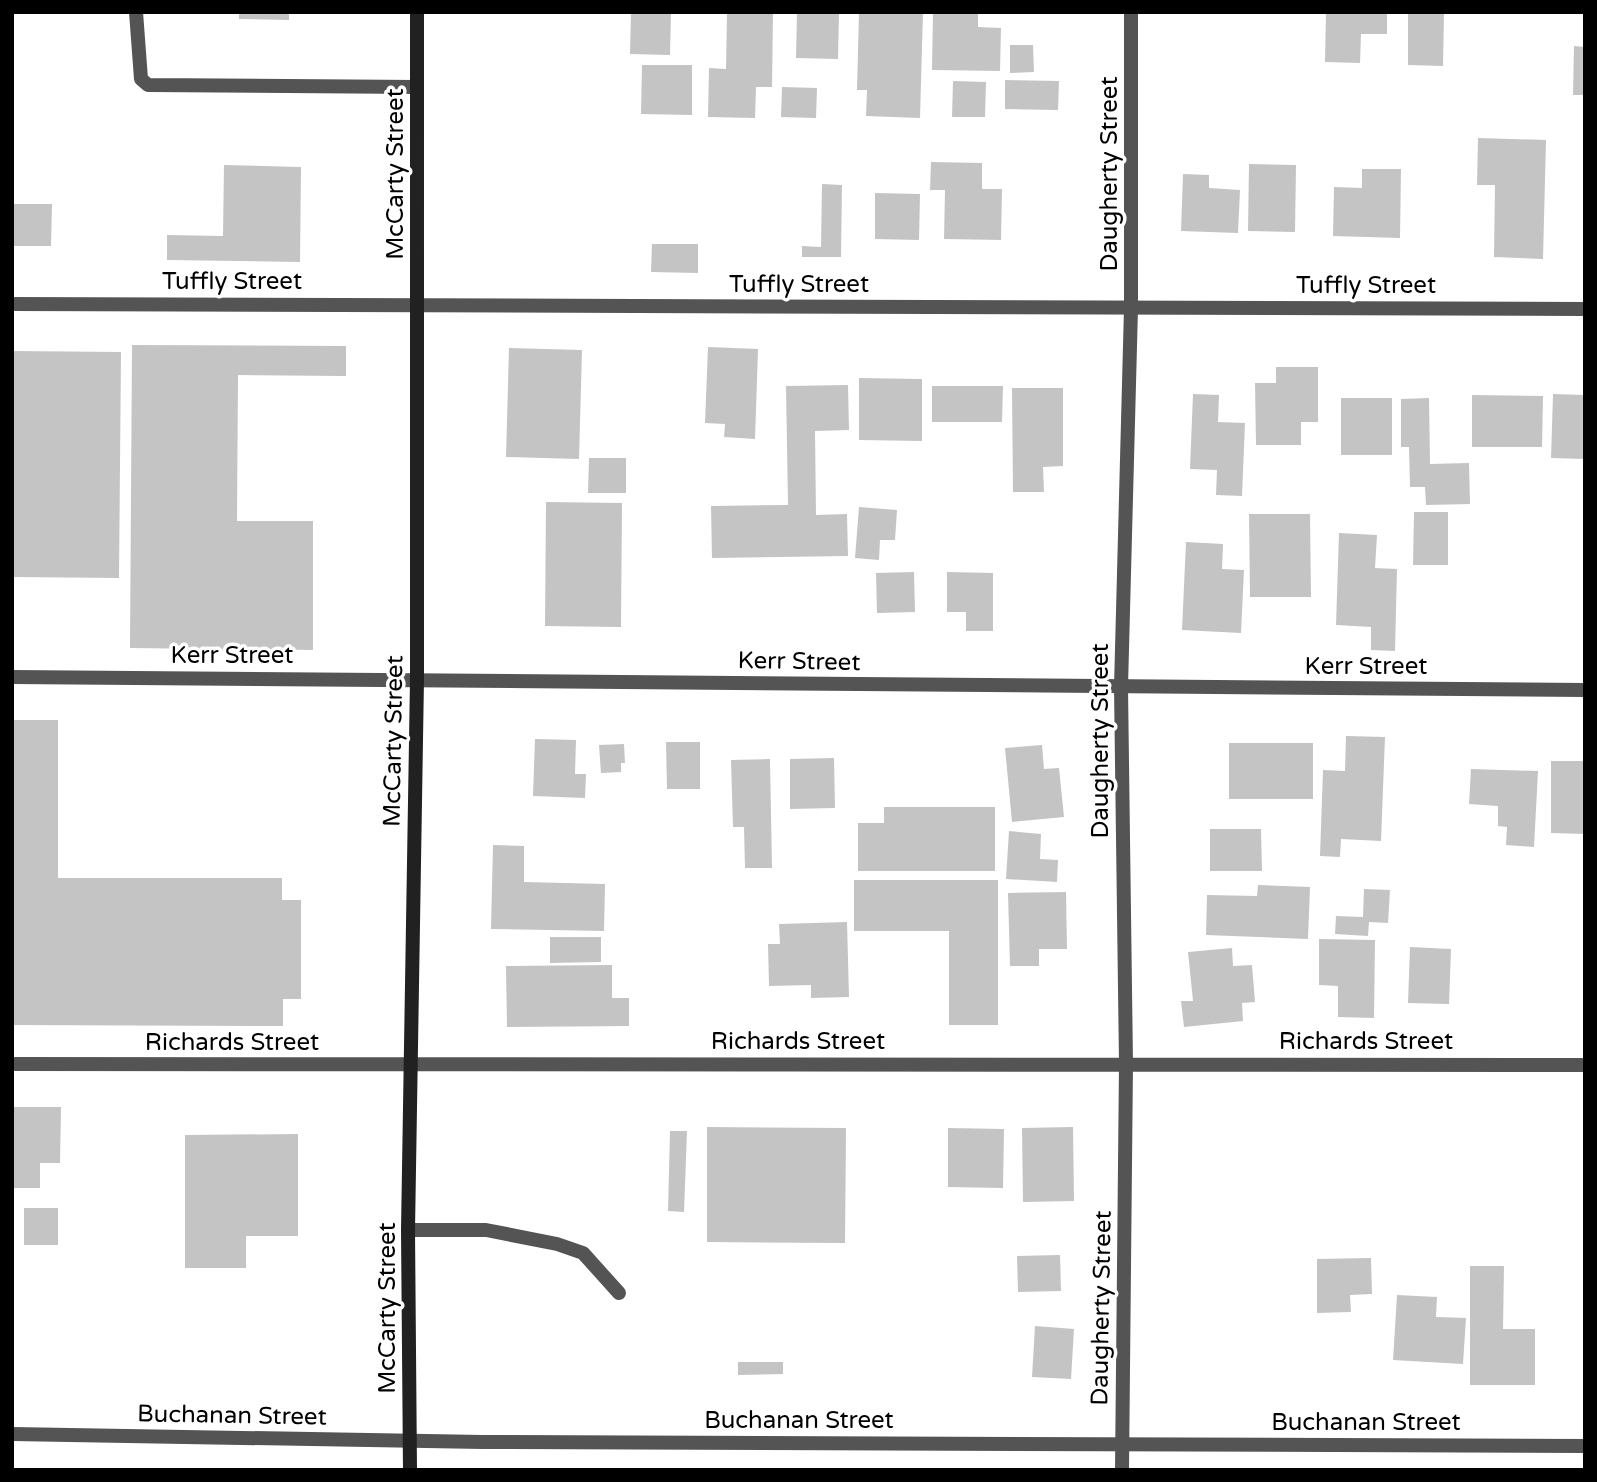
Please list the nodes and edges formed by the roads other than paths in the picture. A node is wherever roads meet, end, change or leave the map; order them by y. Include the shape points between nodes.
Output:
1 (136, 12) edge
2 (417, 12) edge
3 (1131, 12) edge
4 (417, 87) junction
5 (12, 304) edge
6 (418, 305) junction
7 (1132, 308) junction
8 (1585, 309) edge
9 (12, 677) edge
10 (417, 679) junction
11 (1121, 687) junction
12 (1585, 690) edge
13 (1126, 1063) junction
14 (12, 1064) edge
15 (412, 1065) junction
16 (1585, 1065) edge
17 (408, 1230) junction
18 (619, 1293) dead end
19 (12, 1434) edge
20 (410, 1440) junction
21 (1122, 1443) junction
22 (1585, 1446) edge
23 (410, 1470) edge
24 (1122, 1470) edge

1 - 4 street via 141,79 148,85
2 - 4 main road, McCarty Street
3 - 7 street, Daugherty Street
4 - 6 main road, McCarty Street
5 - 6 street, Tuffly Street
6 - 7 street, Tuffly Street
6 - 10 main road, McCarty Street
7 - 8 street, Tuffly Street
7 - 11 street, Daugherty Street
9 - 10 street, Kerr Street
10 - 11 street, Kerr Street
10 - 15 main road, McCarty Street
11 - 12 street, Kerr Street
11 - 13 street, Daugherty Street
13 - 15 street, Richards Street
13 - 16 street, Richards Street
13 - 21 street, Daugherty Street
14 - 15 street, Richards Street
15 - 17 main road, McCarty Street
17 - 18 street via 486,1230 557,1244 583,1253
17 - 20 main road, McCarty Street
19 - 20 street, Buchanan Street
20 - 21 street, Buchanan Street
20 - 23 main road, McCarty Street
21 - 22 street, Buchanan Street
21 - 24 street, Daugherty Street

